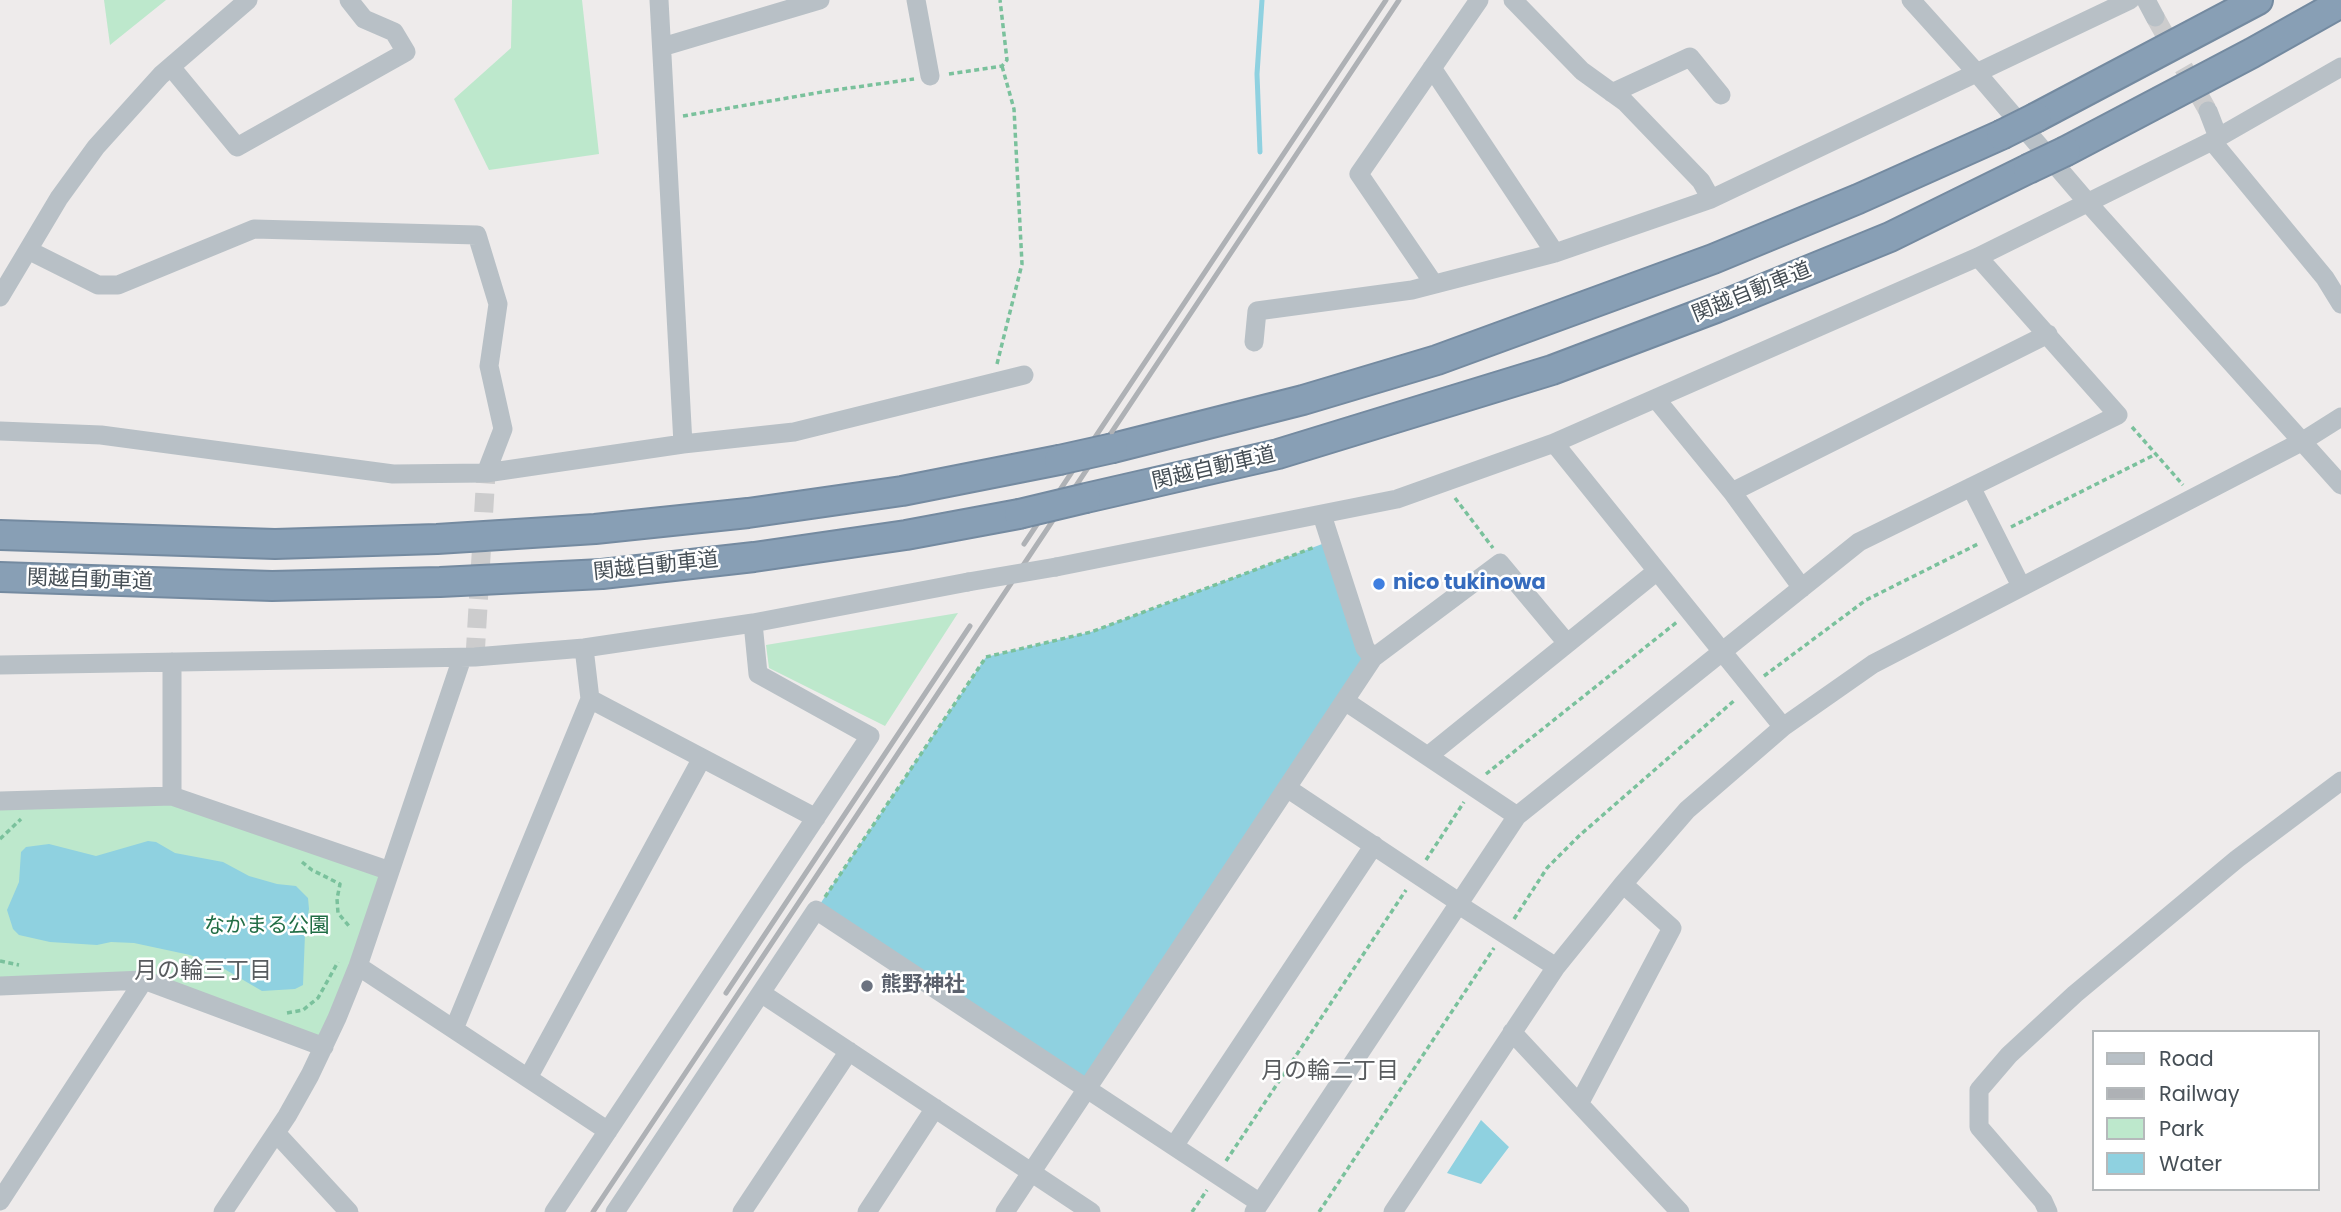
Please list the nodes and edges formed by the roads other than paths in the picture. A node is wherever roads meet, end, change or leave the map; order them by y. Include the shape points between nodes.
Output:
1 (248, 0) edge
2 (349, 0) edge
3 (659, 0) edge
4 (818, 0) edge
5 (916, 0) edge
6 (1479, 0) edge
7 (1513, 0) edge
8 (1911, 0) edge
9 (2130, 0) edge
10 (2258, 0) edge
11 (2341, 3) edge
12 (662, 47) junction
13 (171, 66) junction
14 (2341, 67) edge
15 (1432, 68) junction
16 (1976, 72) junction
17 (930, 76) road end
18 (1612, 93) junction
19 (1721, 95) dead end
20 (2208, 111) tunnel mouth
21 (2215, 139) junction
22 (1710, 199) junction
23 (2088, 203) junction
24 (28, 250) junction
25 (1555, 253) junction
26 (1978, 257) junction
27 (1434, 284) junction
28 (0, 297) edge
29 (2341, 304) edge
30 (2048, 334) junction
31 (1254, 342) dead end
32 (1024, 375) dead end
33 (1656, 399) junction
34 (2341, 417) edge
35 (0, 431) edge
36 (2303, 441) junction
37 (1554, 443) junction
38 (683, 444) junction
39 (486, 472) junction
40 (2341, 485) edge
41 (1971, 487) junction
42 (1732, 492) junction
43 (1322, 515) junction
44 (0, 535) edge
45 (1657, 571) junction
46 (0, 578) edge
47 (2021, 586) junction
48 (1802, 588) junction
49 (753, 623) junction
50 (1567, 643) junction
51 (584, 648) junction
52 (1722, 652) junction
53 (462, 658) junction
54 (1373, 658) junction
55 (172, 662) junction
56 (0, 665) edge
57 (590, 699) junction
58 (1345, 701) junction
59 (1783, 727) junction
60 (1428, 756) junction
61 (702, 758) junction
62 (2341, 781) edge
63 (1287, 788) junction
64 (172, 796) junction
65 (0, 801) edge
66 (1517, 816) junction
67 (816, 818) junction
68 (1374, 845) junction
69 (390, 871) junction
70 (1623, 884) junction
71 (1459, 904) junction
72 (358, 966) junction
73 (1556, 967) junction
74 (144, 980) junction
75 (0, 986) edge
76 (761, 993) junction
77 (454, 1029) junction
78 (1512, 1032) junction
79 (324, 1047) junction
80 (849, 1051) junction
81 (528, 1078) junction
82 (1087, 1088) junction
83 (1579, 1104) junction
84 (935, 1108) junction
85 (608, 1131) junction
86 (276, 1133) junction
87 (1174, 1146) junction
88 (1031, 1172) junction
89 (0, 1201) edge
90 (1257, 1207) edge
91 (617, 1211) edge
92 (223, 1212) edge
93 (349, 1212) edge
94 (554, 1212) edge
95 (742, 1212) edge
96 (867, 1212) edge
97 (1005, 1212) edge
98 (1091, 1212) edge
99 (1393, 1212) edge
100 (1680, 1212) edge
101 (2048, 1212) edge

1 - 13 street
2 - 13 street via 364,19 394,32 406,52 237,147
3 - 12 street
4 - 12 street
5 - 17 street
6 - 15 street
7 - 18 street via 1582,71
8 - 16 street
9 - 16 street
10 - 44 highway, 関越自動車道, bridge via 2001,135 1713,259 1450,356 1303,400 1113,448 902,491 595,529 275,544
11 - 46 highway, 関越自動車道, bridge via 2066,151 1890,237 1552,370 1278,454 1019,514 906,535 602,573 272,586
12 - 38 street
13 - 24 street via 96,147
14 - 21 street
15 - 25 street
15 - 27 street via 1359,174
16 - 22 street
16 - 23 street
18 - 19 street via 1690,57
18 - 22 street via 1701,181
20 - 21 street
21 - 23 street
21 - 29 street
22 - 25 street
23 - 26 street
23 - 36 street
24 - 28 street
24 - 39 street via 98,285 118,285 254,229 477,235 498,304 489,366 503,429
25 - 27 street
26 - 30 street
26 - 33 street
27 - 31 street via 1257,311
30 - 41 street via 2118,415
30 - 42 street
32 - 38 street via 794,432
33 - 37 street
33 - 42 street
34 - 36 street
35 - 39 street via 101,435 393,474
36 - 40 street
36 - 47 street
37 - 43 street via 1398,499
37 - 45 street
38 - 39 street
41 - 47 street
41 - 48 street via 1859,542
42 - 48 street
43 - 49 street, bridge
43 - 54 street via 1365,648
45 - 50 street
45 - 52 street
47 - 59 street via 1873,664
48 - 52 street
49 - 51 street
49 - 67 street via 758,674 870,736
50 - 54 street via 1500,563
50 - 60 street
51 - 53 street
51 - 57 street
52 - 59 street
52 - 66 street
53 - 55 street
53 - 69 street
54 - 58 street
55 - 56 street
55 - 64 street
57 - 61 street
57 - 77 street
58 - 60 street
58 - 63 street
59 - 70 street via 1687,810
60 - 66 street
61 - 67 street
61 - 81 street
62 - 101 street via 2237,859 2075,994 2009,1055 1979,1090 1979,1128
63 - 68 street
63 - 82 street
64 - 65 street
64 - 69 street
66 - 71 street
67 - 85 street
68 - 71 street
68 - 87 street
69 - 72 street
70 - 73 street
70 - 83 street via 1672,928
71 - 73 street
71 - 90 street
72 - 77 street
72 - 79 street
73 - 78 street
74 - 75 street
74 - 79 street
74 - 89 street
76 - 80 street
76 - 82 street via 816,910
76 - 91 street
77 - 81 street
78 - 83 street
78 - 99 street
79 - 86 street
80 - 84 street
80 - 95 street
81 - 85 street
82 - 87 street
82 - 88 street
83 - 100 street
84 - 88 street
84 - 96 street
85 - 94 street
86 - 92 street
86 - 93 street
87 - 90 street
88 - 97 street
88 - 98 street

